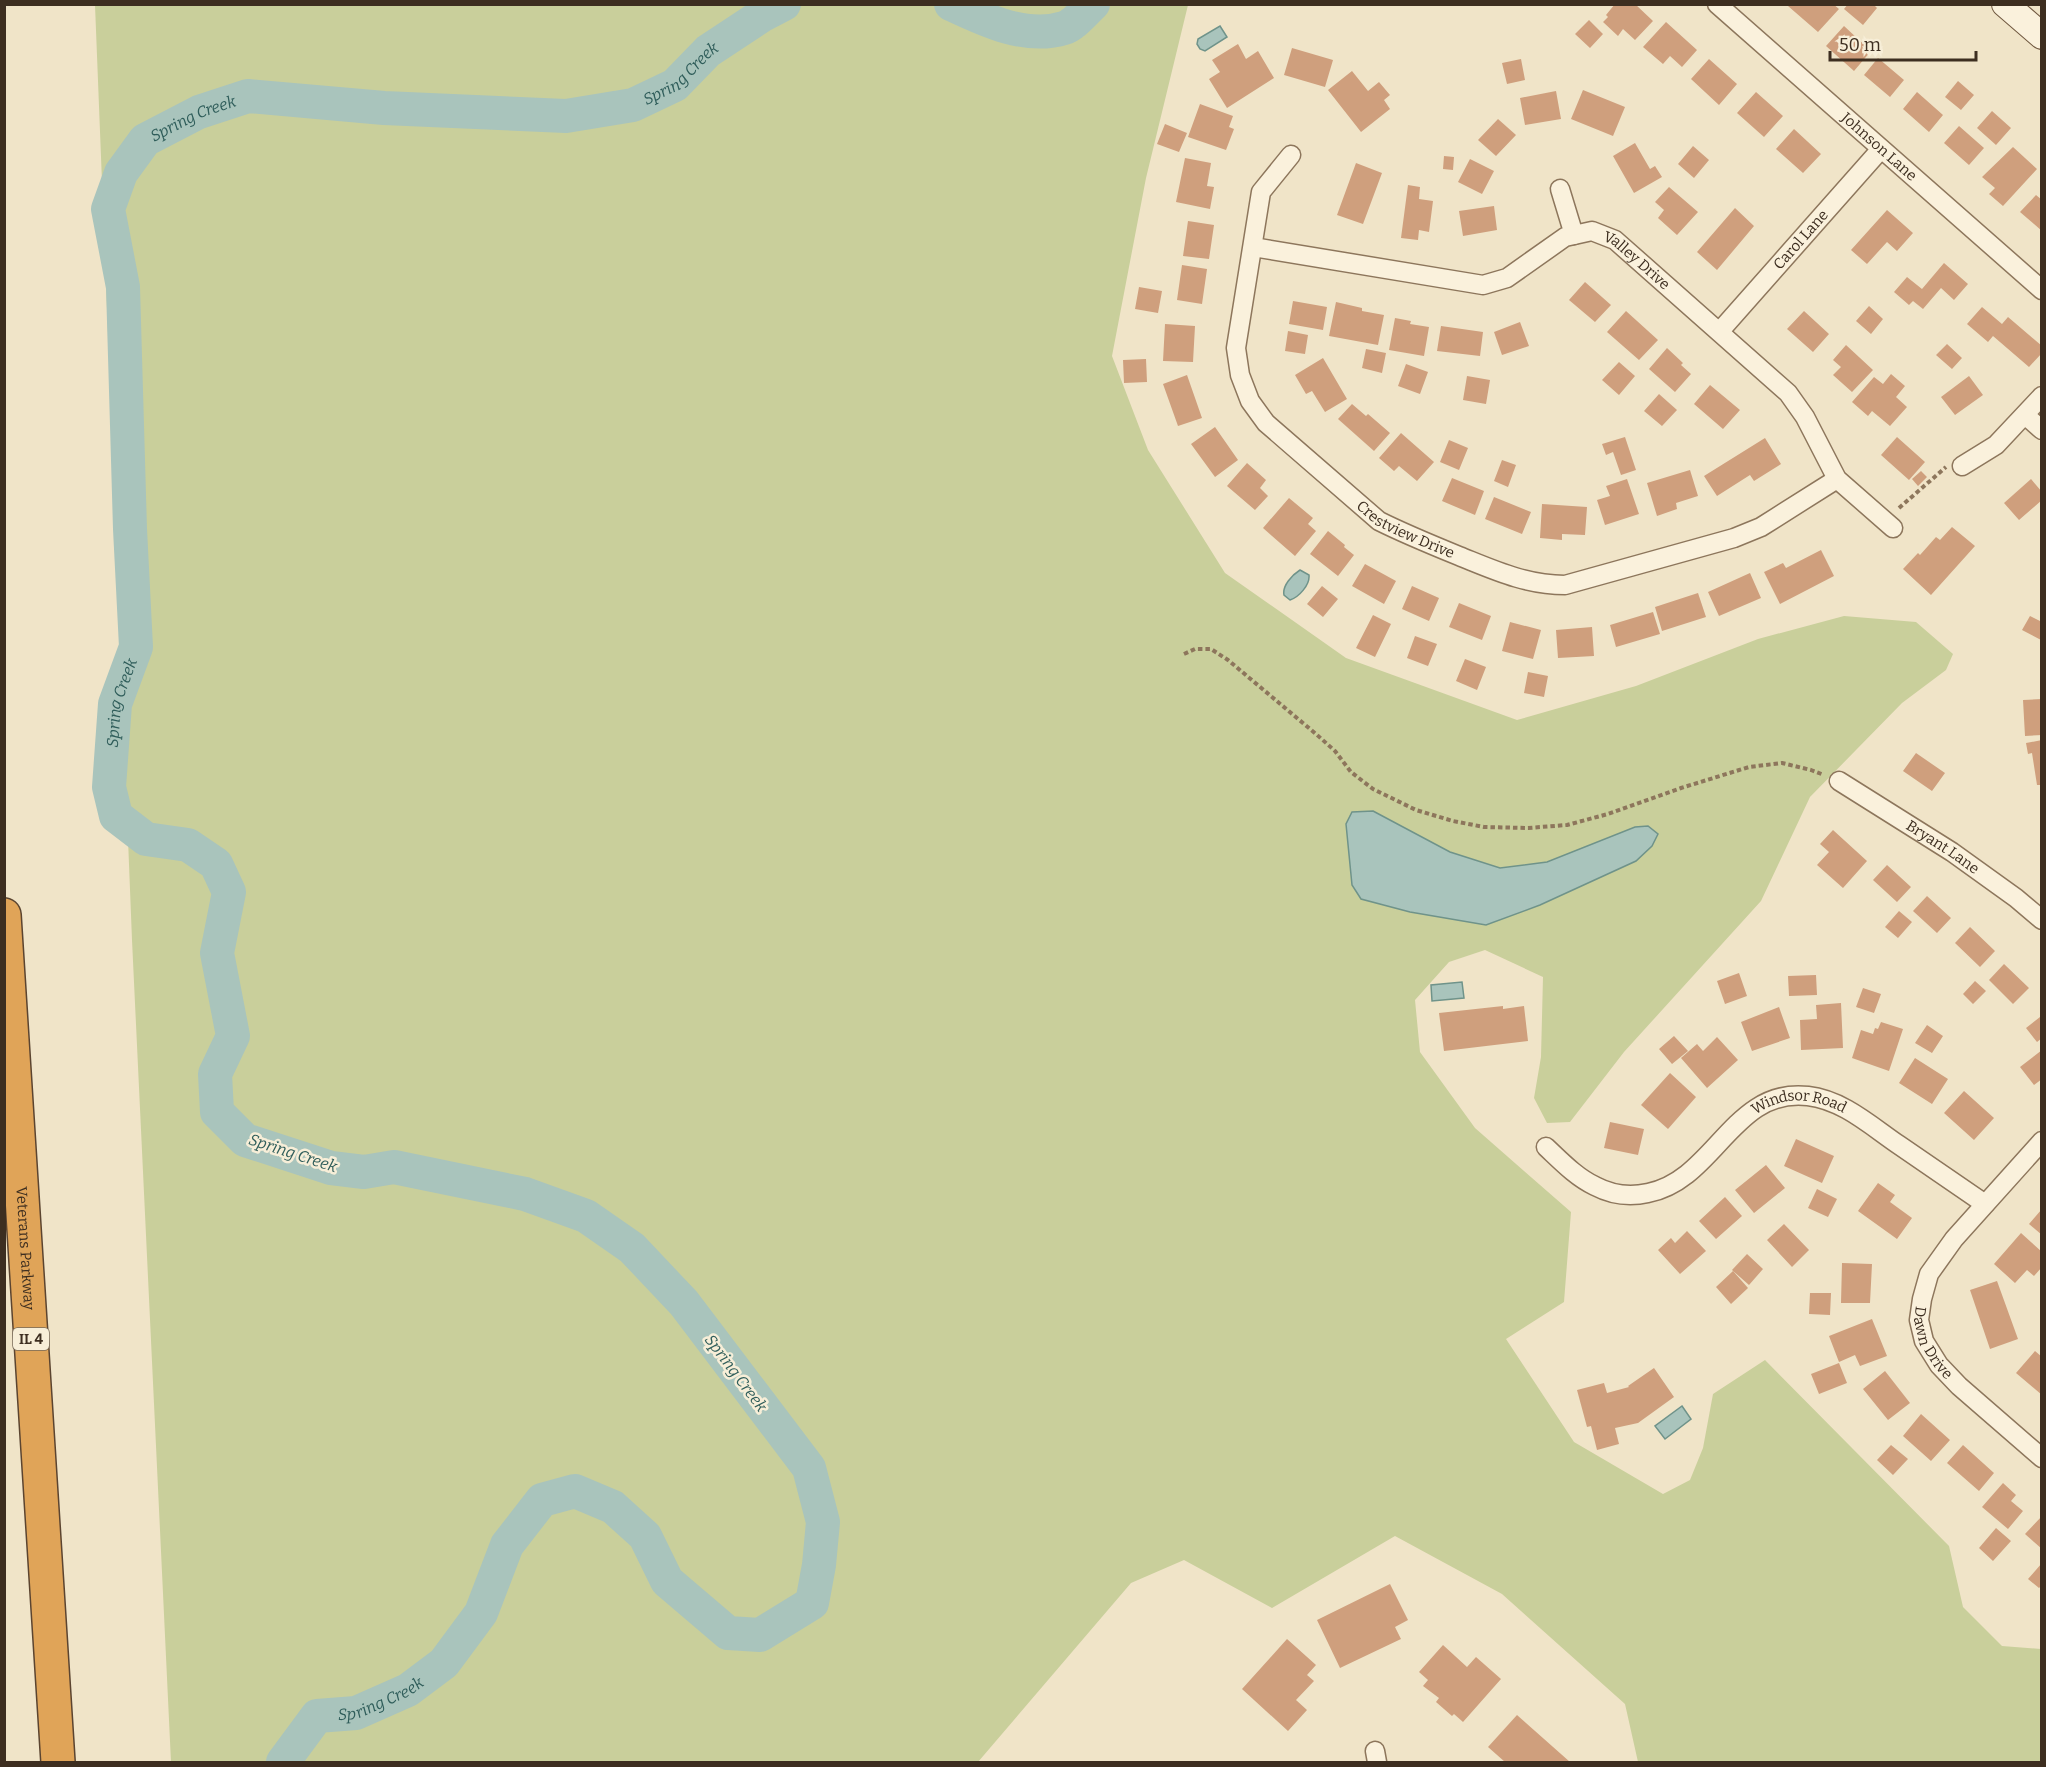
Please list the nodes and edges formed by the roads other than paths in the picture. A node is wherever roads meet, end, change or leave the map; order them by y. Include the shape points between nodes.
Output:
1 (1717, 4) edge
2 (2005, 4) edge
3 (2042, 36) edge
4 (1881, 149) junction
5 (1291, 155) dead end
6 (1560, 189) dead end
7 (1574, 235) junction
8 (1253, 247) junction
9 (2042, 290) edge
10 (1720, 331) junction
11 (2042, 396) edge
12 (2025, 416) junction
13 (2042, 430) edge
14 (1956, 464) road end
15 (1837, 479) junction
16 (1893, 528) dead end
17 (1839, 781) road end
18 (4, 915) edge
19 (2042, 920) edge
20 (2042, 1141) edge
21 (1546, 1147) dead end
22 (1985, 1204) junction
23 (2042, 1458) edge
24 (58, 1762) edge

1 - 4 street, Johnson Lane
2 - 3 main road
4 - 9 street, Johnson Lane
4 - 10 street, Carol Lane
5 - 8 street, Crestview Drive via 1261,192
6 - 7 street
7 - 8 street, Valley Drive via 1565,237 1507,279 1483,285
7 - 10 street, Valley Drive via 1593,231 1615,240
8 - 15 street, Crestview Drive via 1236,348 1240,375 1250,401 1266,423 1379,521 1520,580 1565,585 1734,538 1761,526
10 - 15 street, Valley Drive via 1788,393
11 - 12 street
12 - 13 street
12 - 14 street via 1996,445
15 - 16 street, Valley Drive
17 - 19 street, Bryant Lane via 1952,852
18 - 24 highway, Veterans Parkway / IL 4
20 - 22 street
21 - 22 street, Windsor Road via 1595,1187 1636,1196 1681,1181 1749,1113 1767,1101 1807,1095 1840,1105
22 - 23 street, Dawn Drive via 1929,1274 1919,1320 1924,1341 1939,1365

